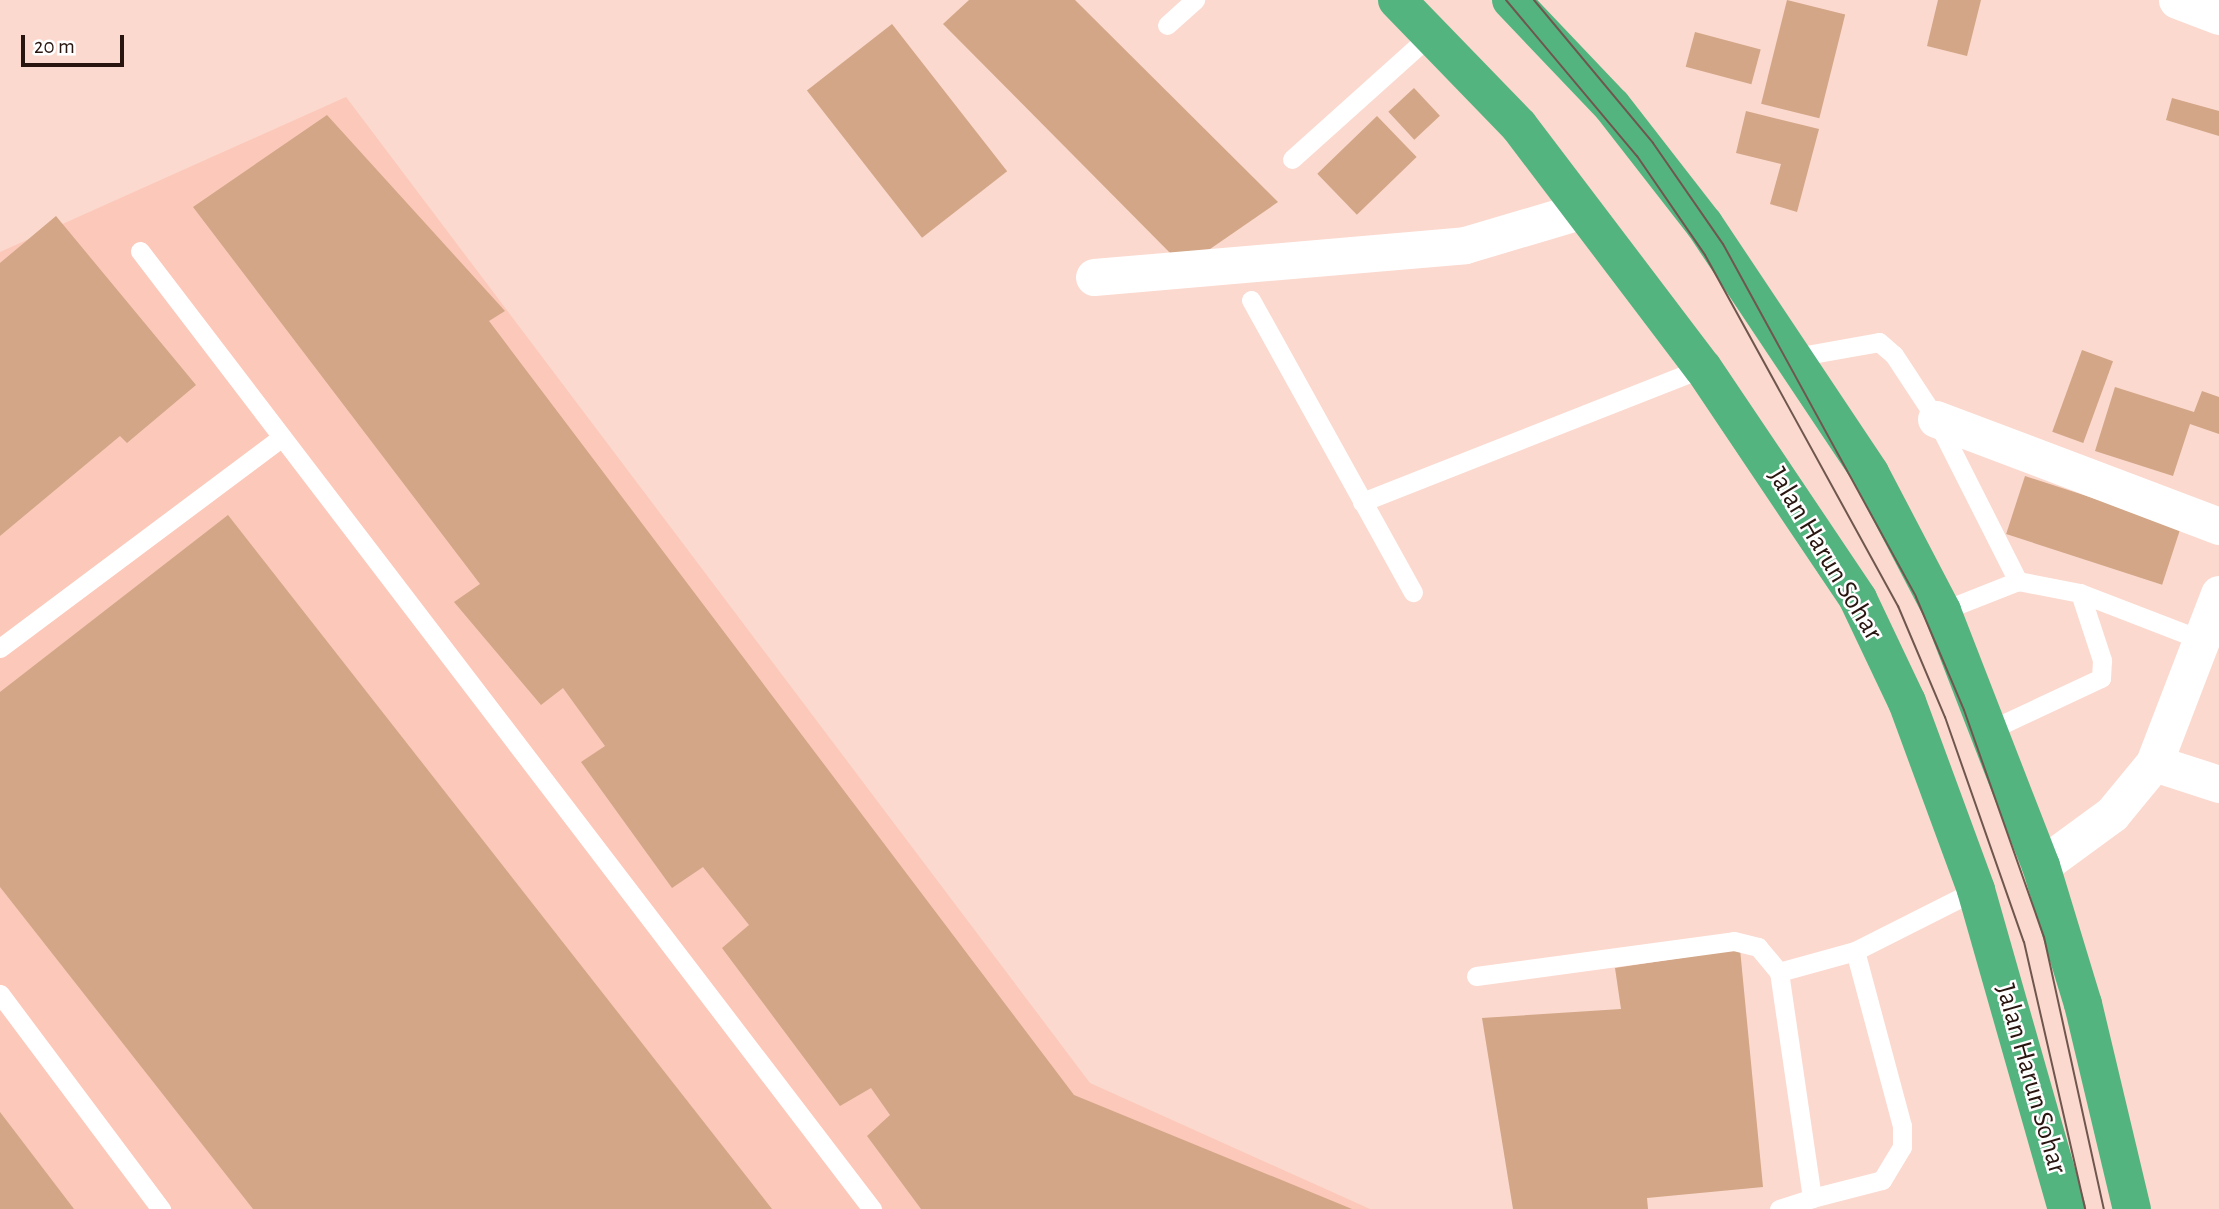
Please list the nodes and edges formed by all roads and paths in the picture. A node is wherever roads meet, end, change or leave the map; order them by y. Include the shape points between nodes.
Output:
1 (1195, 0) edge
2 (1397, 0) edge
3 (1511, 0) edge
4 (2177, 0) edge
5 (2219, 16) edge
6 (1167, 24) dead end
7 (1430, 35) junction
8 (1292, 159) dead end
9 (1584, 210) junction
10 (140, 251) dead end
11 (1094, 277) dead end
12 (1251, 300) dead end
13 (1795, 357) junction
14 (1703, 368) junction
15 (1936, 419) junction
16 (282, 437) junction
17 (1363, 502) junction
18 (2219, 526) edge
19 (2018, 581) junction
20 (1413, 592) dead end
21 (2080, 593) junction
22 (2219, 594) edge
23 (1942, 611) junction
24 (2202, 640) junction
25 (0, 649) edge
26 (1990, 730) junction
27 (2154, 763) junction
28 (2219, 784) edge
29 (2040, 866) junction
30 (1976, 890) junction
31 (1855, 951) junction
32 (1779, 972) junction
33 (1476, 976) dead end
34 (0, 994) edge
35 (1812, 1198) junction
36 (161, 1209) edge
37 (872, 1209) edge
38 (1779, 1209) edge
39 (2067, 1209) edge
40 (2132, 1209) edge

1 - 6 lane
2 - 7 highway, Jalan Harun Sohar
3 - 13 highway via 1612,106
4 - 5 street
7 - 8 lane
7 - 9 highway, Jalan Harun Sohar via 1519,126
9 - 11 street via 1465,245
9 - 14 highway, Jalan Harun Sohar
10 - 16 lane
12 - 17 lane
13 - 15 lane via 1879,342
13 - 23 highway via 1870,473
14 - 17 lane
14 - 30 highway, Jalan Harun Sohar via 1858,599 1907,702
15 - 18 street
15 - 19 lane
16 - 25 lane
16 - 37 lane
17 - 20 lane
19 - 21 lane
19 - 23 lane
21 - 24 lane
21 - 26 lane via 2102,660 2101,678
22 - 24 street
23 - 26 highway
24 - 27 street
26 - 29 highway
27 - 28 street
27 - 29 street via 2112,814
29 - 40 highway via 2084,1004
30 - 31 lane
30 - 39 highway, Jalan Harun Sohar
31 - 32 lane
31 - 35 lane via 1902,1126 1902,1147 1882,1180
32 - 33 lane via 1758,947 1734,941
32 - 35 lane
34 - 36 lane
35 - 38 lane

